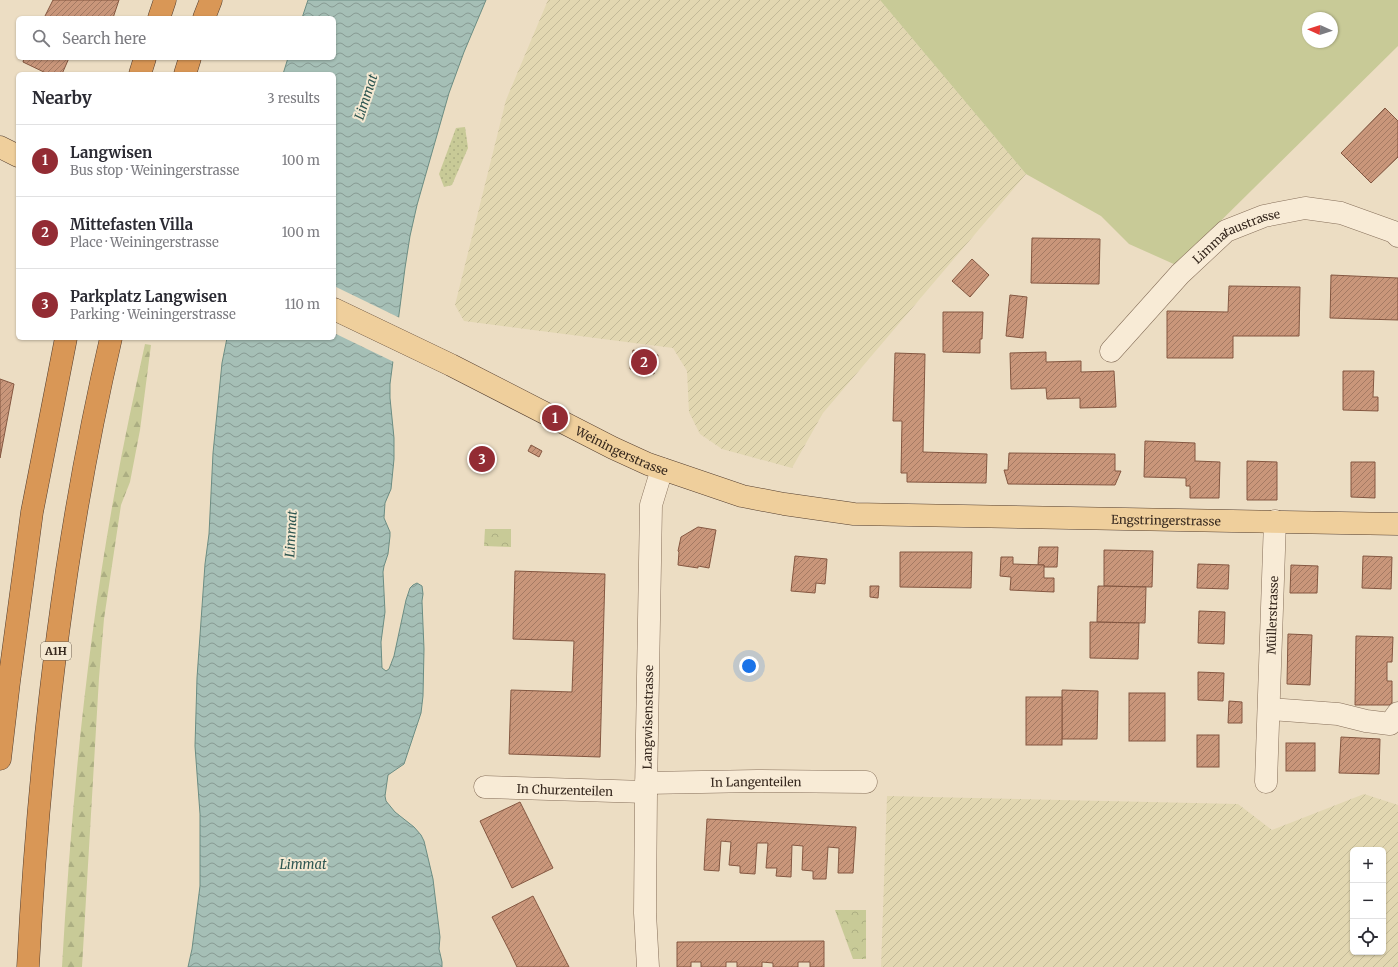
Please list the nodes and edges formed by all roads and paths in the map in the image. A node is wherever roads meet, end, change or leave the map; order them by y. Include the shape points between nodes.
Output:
1 (165, 0) edge
2 (211, 0) edge
3 (160, 16) edge
4 (205, 16) edge
5 (144, 60) edge
6 (189, 60) edge
7 (141, 72) edge
8 (186, 72) edge
9 (0, 147) edge
10 (16, 155) edge
11 (1398, 236) edge
12 (336, 310) edge
13 (66, 340) edge
14 (111, 340) edge
15 (1111, 351) dead end
16 (662, 469) junction
17 (934, 515) joint
18 (1275, 522) junction
19 (1398, 524) edge
20 (1268, 709) junction
21 (1398, 713) edge
22 (0, 759) edge
23 (866, 782) dead end
24 (1266, 782) dead end
25 (485, 787) dead end
26 (646, 787) junction
27 (28, 967) edge
28 (648, 967) edge

1 - 3 highway
2 - 4 highway
5 - 7 highway
6 - 8 highway
9 - 10 main road
11 - 15 street, Limmataustrasse via 1394,232 1341,213 1305,208 1258,218 1226,231 1180,274
12 - 16 main road, Weiningerstrasse via 451,365 613,448
13 - 22 highway via 32,512
14 - 27 highway, A1H via 89,441 53,672 42,771
16 - 17 main road, Weiningerstrasse via 742,496 784,504 854,514
16 - 26 street, Langwisenstrasse via 651,505
17 - 18 main road, Engstringerstrasse
18 - 19 main road, Engstringerstrasse
18 - 20 street, Müllerstrasse
20 - 21 street via 1338,714 1390,724
20 - 24 street, Müllerstrasse
23 - 26 street, In Langenteilen via 757,781
25 - 26 street, In Churzenteilen
26 - 28 street, Langwisenstrasse via 645,913

